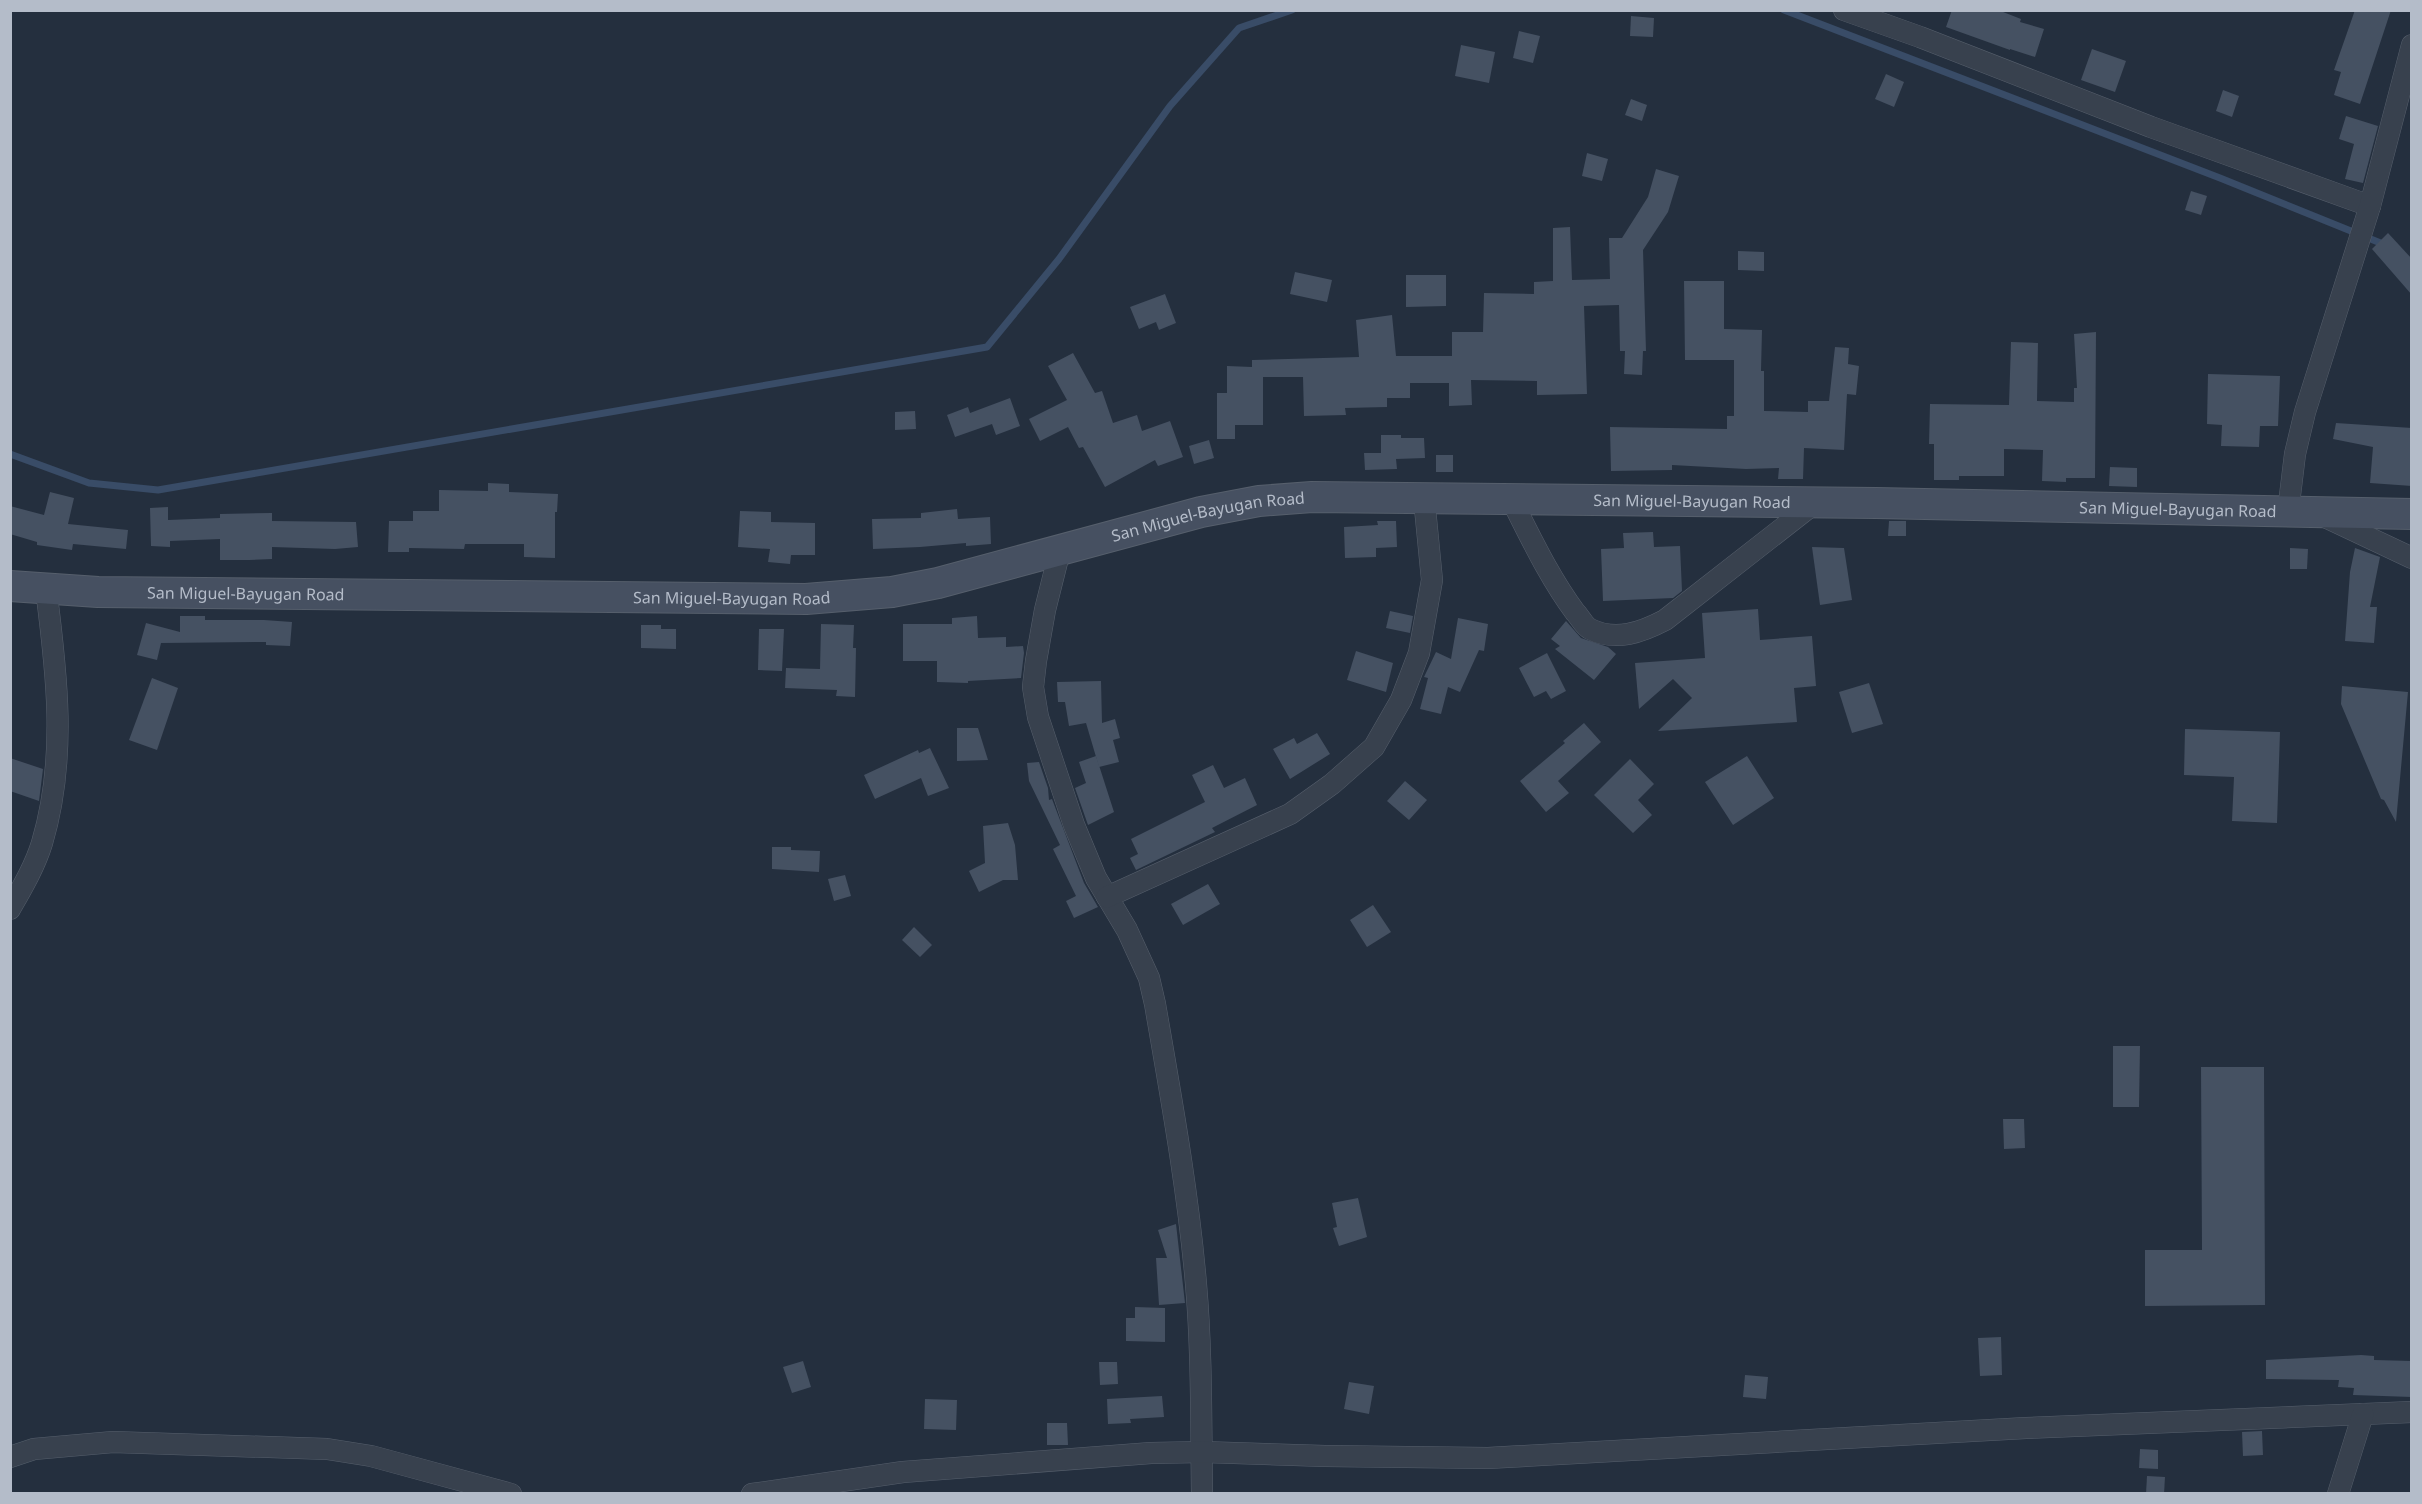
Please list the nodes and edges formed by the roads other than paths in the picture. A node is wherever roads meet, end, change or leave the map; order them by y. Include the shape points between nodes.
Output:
1 (1844, 10) edge
2 (2412, 45) edge
3 (2370, 206) junction
4 (1424, 498) junction
5 (1511, 499) junction
6 (1816, 502) junction
7 (2288, 512) junction
8 (2318, 514) junction
9 (2412, 514) edge
10 (1060, 550) junction
11 (2412, 558) edge
12 (10, 586) edge
13 (46, 589) junction
14 (1107, 897) junction
15 (10, 909) edge
16 (2412, 1412) edge
17 (2363, 1414) junction
18 (1203, 1452) junction
19 (10, 1457) edge
20 (511, 1494) edge
21 (752, 1494) edge
22 (1202, 1494) edge
23 (2338, 1494) edge

1 - 3 street
2 - 3 street
3 - 7 street via 2305,412
4 - 5 main road, San Miguel-Bayugan Road
4 - 10 main road, San Miguel-Bayugan Road via 1312,497 1259,501 1201,512
4 - 14 street via 1432,580 1419,653 1401,700 1374,747 1290,814
5 - 6 main road, San Miguel-Bayugan Road
5 - 6 street via 1555,585 1588,629 1624,636 1644,632 1665,620
6 - 7 main road, San Miguel-Bayugan Road
7 - 8 main road, San Miguel-Bayugan Road
8 - 9 main road, San Miguel-Bayugan Road
8 - 11 street
10 - 13 main road, San Miguel-Bayugan Road via 892,592 806,599 328,596
10 - 14 street via 1045,610 1033,687 1038,717 1074,825
12 - 13 main road, San Miguel-Bayugan Road
13 - 15 street via 58,700 54,796 42,845
14 - 18 street via 1149,978 1158,1026 1196,1284
16 - 17 street
17 - 18 street via 1488,1458
17 - 23 street
18 - 21 street via 903,1472
18 - 22 street
19 - 20 street via 53,1446 113,1442 327,1449 371,1456

